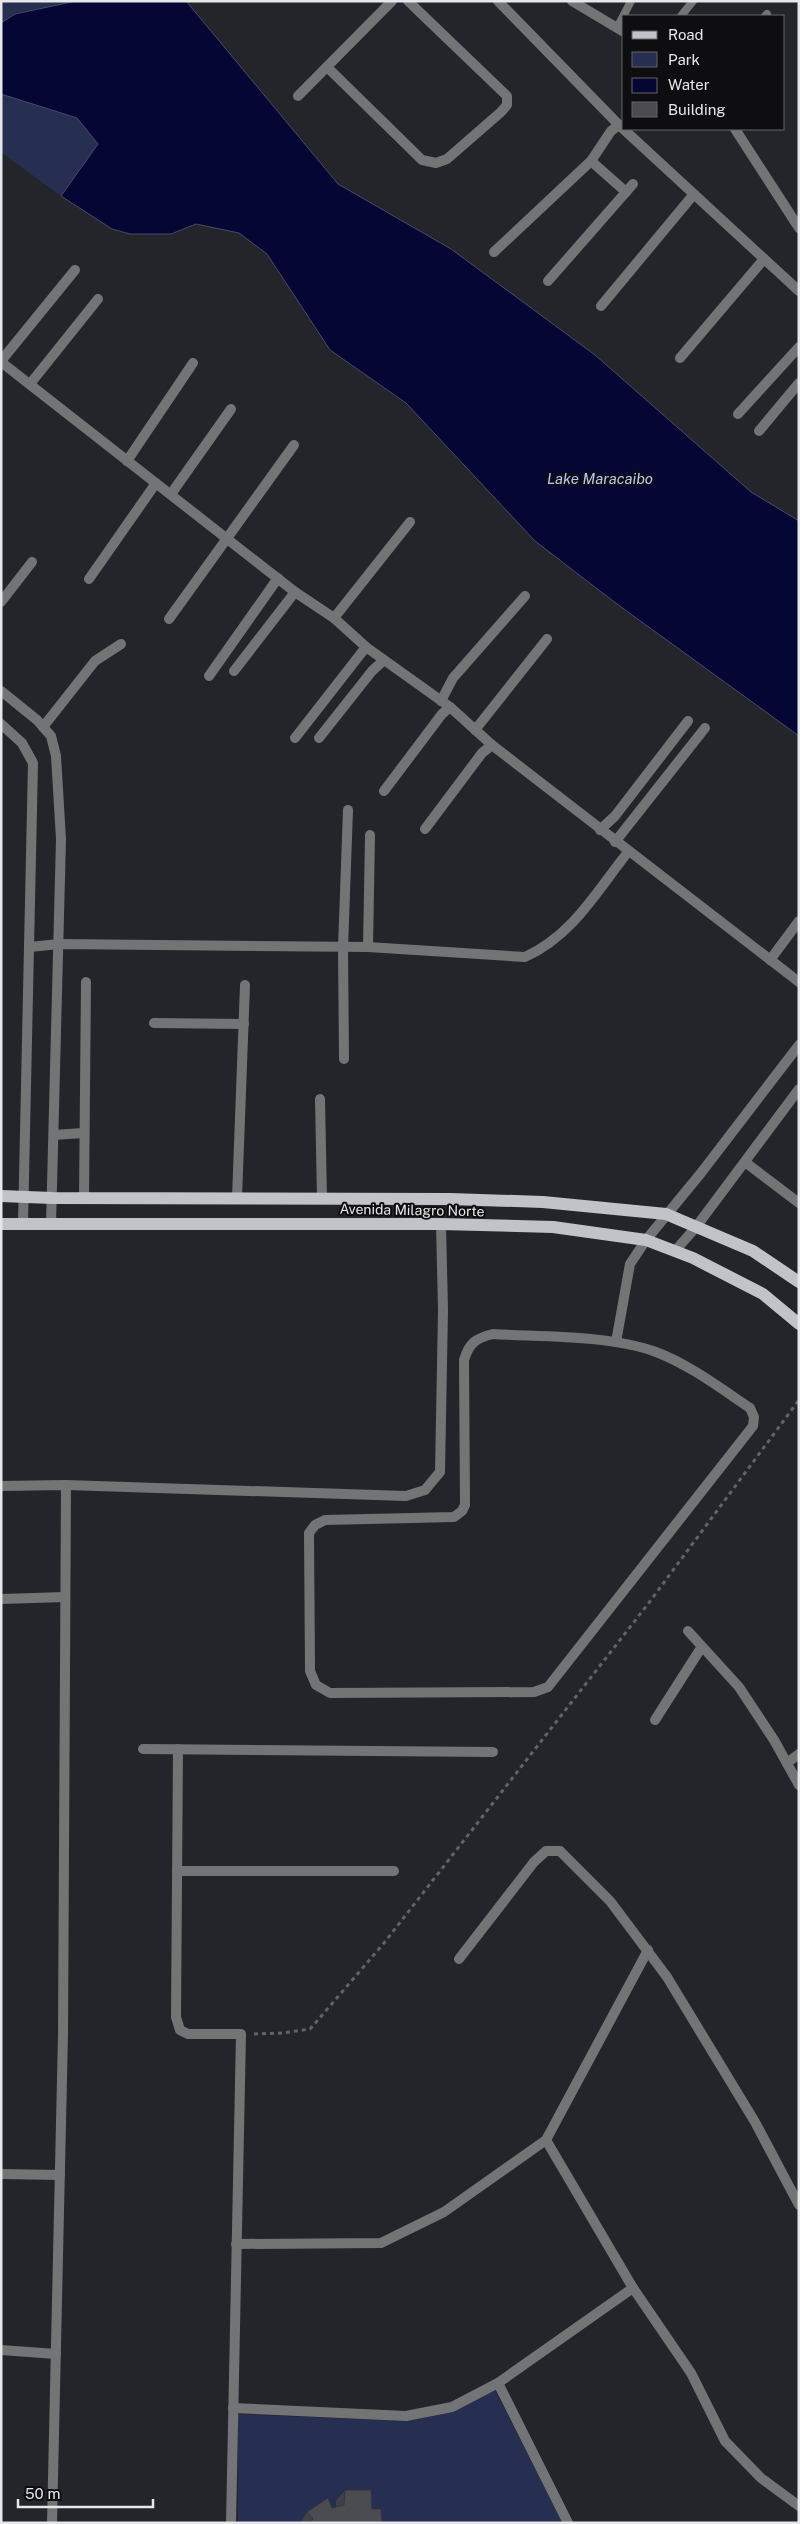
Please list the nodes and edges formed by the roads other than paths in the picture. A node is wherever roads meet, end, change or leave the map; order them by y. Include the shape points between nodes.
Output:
1 (392, 1) edge
2 (408, 1) edge
3 (498, 1) edge
4 (572, 1) edge
5 (632, 1) edge
6 (693, 1) edge
7 (626, 15) edge
8 (682, 15) edge
9 (620, 30) edge
10 (327, 67) junction
11 (298, 96) dead end
12 (619, 125) junction
13 (622, 128) edge
14 (624, 130) edge
15 (736, 130) edge
16 (591, 161) junction
17 (634, 184) dead end
18 (626, 192) junction
19 (694, 194) junction
20 (798, 226) edge
21 (494, 252) dead end
22 (764, 259) junction
23 (75, 270) dead end
24 (548, 281) dead end
25 (799, 291) edge
26 (98, 300) dead end
27 (601, 306) dead end
28 (799, 347) edge
29 (680, 358) dead end
30 (1, 361) edge
31 (193, 363) dead end
32 (799, 383) edge
33 (30, 384) junction
34 (231, 409) dead end
35 (738, 414) dead end
36 (759, 431) dead end
37 (294, 445) dead end
38 (127, 460) junction
39 (156, 483) junction
40 (171, 494) junction
41 (410, 522) dead end
42 (227, 538) junction
43 (32, 562) dead end
44 (278, 578) junction
45 (89, 579) dead end
46 (295, 592) junction
47 (526, 596) dead end
48 (1, 602) edge
49 (334, 618) junction
50 (169, 619) dead end
51 (547, 639) dead end
52 (121, 644) dead end
53 (366, 648) junction
54 (384, 660) junction
55 (234, 671) dead end
56 (208, 676) dead end
57 (1, 691) edge
58 (446, 704) junction
59 (688, 722) dead end
60 (1, 724) edge
61 (43, 727) junction
62 (704, 728) dead end
63 (475, 730) junction
64 (295, 738) dead end
65 (319, 738) dead end
66 (492, 745) junction
67 (384, 791) dead end
68 (348, 810) dead end
69 (425, 829) dead end
70 (600, 830) junction
71 (370, 835) dead end
72 (615, 842) junction
73 (628, 852) junction
74 (799, 921) edge
75 (58, 944) junction
76 (30, 947) junction
77 (368, 947) junction
78 (343, 948) junction
79 (770, 960) junction
80 (86, 982) dead end
81 (799, 982) edge
82 (245, 985) dead end
83 (154, 1023) dead end
84 (244, 1024) junction
85 (799, 1045) edge
86 (344, 1058) dead end
87 (799, 1090) edge
88 (320, 1099) dead end
89 (84, 1133) junction
90 (54, 1135) junction
91 (745, 1162) junction
92 (1, 1196) edge
93 (24, 1196) junction
94 (84, 1197) junction
95 (52, 1198) junction
96 (237, 1198) junction
97 (322, 1198) junction
98 (799, 1203) edge
99 (666, 1214) junction
100 (1, 1224) edge
101 (23, 1224) junction
102 (51, 1224) junction
103 (441, 1224) junction
104 (696, 1228) junction
105 (646, 1240) junction
106 (675, 1251) junction
107 (799, 1282) edge
108 (799, 1324) edge
109 (616, 1342) junction
110 (66, 1485) junction
111 (1, 1486) edge
112 (65, 1597) junction
113 (1, 1599) edge
114 (688, 1631) dead end
115 (701, 1648) junction
116 (656, 1720) dead end
117 (142, 1749) dead end
118 (178, 1749) junction
119 (493, 1752) dead end
120 (799, 1754) edge
121 (787, 1763) junction
122 (799, 1785) edge
123 (177, 1871) junction
124 (394, 1871) dead end
125 (648, 1950) junction
126 (459, 1959) dead end
127 (546, 2140) junction
128 (1, 2174) edge
129 (60, 2175) junction
130 (799, 2204) edge
131 (236, 2244) junction
132 (633, 2288) junction
133 (1, 2350) edge
134 (56, 2354) junction
135 (498, 2383) junction
136 (233, 2408) junction
137 (799, 2506) edge
138 (52, 2523) edge
139 (231, 2523) edge
140 (568, 2523) edge

1 - 10 street
2 - 10 street via 507,96 507,105 501,112 447,159 436,163 422,160
3 - 12 street
4 - 9 street
5 - 7 lane
6 - 8 lane
10 - 11 street
12 - 13 street
12 - 16 street
14 - 19 street
15 - 20 street
16 - 18 street
16 - 21 street
17 - 18 street
18 - 24 street
19 - 22 street
19 - 27 street
22 - 25 street
22 - 29 street
23 - 30 street
26 - 33 street
28 - 35 street
30 - 33 street
31 - 38 street
32 - 36 street
33 - 38 street
34 - 40 street
37 - 42 street
38 - 39 street
39 - 40 street
39 - 45 street
40 - 42 street
41 - 49 street
42 - 44 street
42 - 50 street
43 - 48 street
44 - 46 street
44 - 56 street
46 - 49 street
46 - 55 street
47 - 58 street via 453,678
49 - 53 street
51 - 63 street
52 - 61 street via 95,660
53 - 54 street
53 - 64 street
54 - 58 street
54 - 65 street
57 - 61 street
58 - 63 street
58 - 67 street via 442,714
59 - 70 street via 615,816
60 - 76 street via 22,743 33,763
61 - 75 street via 51,736 56,756 61,839
62 - 72 street
63 - 66 street
66 - 69 street
66 - 70 street
68 - 78 street
70 - 72 street
71 - 77 street
72 - 73 street
73 - 77 street via 567,930 545,948 525,957
73 - 79 street
74 - 79 street
75 - 76 street
75 - 78 street
75 - 90 street
76 - 93 street
77 - 78 street
78 - 86 street
79 - 81 street
80 - 89 street
82 - 84 street
83 - 84 street
84 - 96 street
85 - 99 street
87 - 91 street
88 - 97 street
89 - 90 street
89 - 94 street
90 - 95 street
91 - 98 street
91 - 104 street
92 - 93 main road, Avenida Milagro Norte
93 - 95 main road, Avenida Milagro Norte
93 - 101 street
94 - 95 main road, Avenida Milagro Norte
94 - 96 main road, Avenida Milagro Norte
95 - 102 street
96 - 97 main road, Avenida Milagro Norte
97 - 99 main road, Avenida Milagro Norte via 543,1202
99 - 104 main road, Avenida Milagro Norte
99 - 105 street
100 - 101 main road, Avenida Milagro Norte
101 - 102 main road, Avenida Milagro Norte
102 - 103 main road, Avenida Milagro Norte
103 - 105 main road, Avenida Milagro Norte via 553,1227
103 - 110 street via 440,1472 425,1490 406,1496
104 - 106 street
104 - 107 main road, Avenida Milagro Norte via 753,1252
105 - 106 main road, Avenida Milagro Norte
105 - 109 street via 630,1264
106 - 108 main road, Avenida Milagro Norte via 763,1294
109 - 109 street via 493,1334 478,1338 468,1346 464,1360 465,1505 462,1511 454,1517 325,1520 309,1533 310,1671 316,1685 330,1693 534,1692 548,1687 753,1426 754,1416 750,1408 686,1365
110 - 111 street
110 - 112 street
112 - 113 street
112 - 129 street
114 - 115 street
115 - 116 street
115 - 121 street via 739,1687
117 - 118 street
118 - 119 street
118 - 123 street
120 - 121 street
121 - 122 street
123 - 124 street
123 - 131 street via 176,2017 180,2030 188,2034 241,2034
125 - 126 street via 610,1902 560,1852 553,1850 546,1851 534,1862
125 - 127 street
125 - 130 street via 755,2122
127 - 131 street via 444,2212 381,2244
127 - 132 street
128 - 129 street
129 - 134 street
131 - 136 street
132 - 135 street
132 - 137 street via 691,2373 725,2441 761,2478
133 - 134 street
134 - 138 street
135 - 136 street via 452,2407 406,2416
135 - 140 street
136 - 139 street

